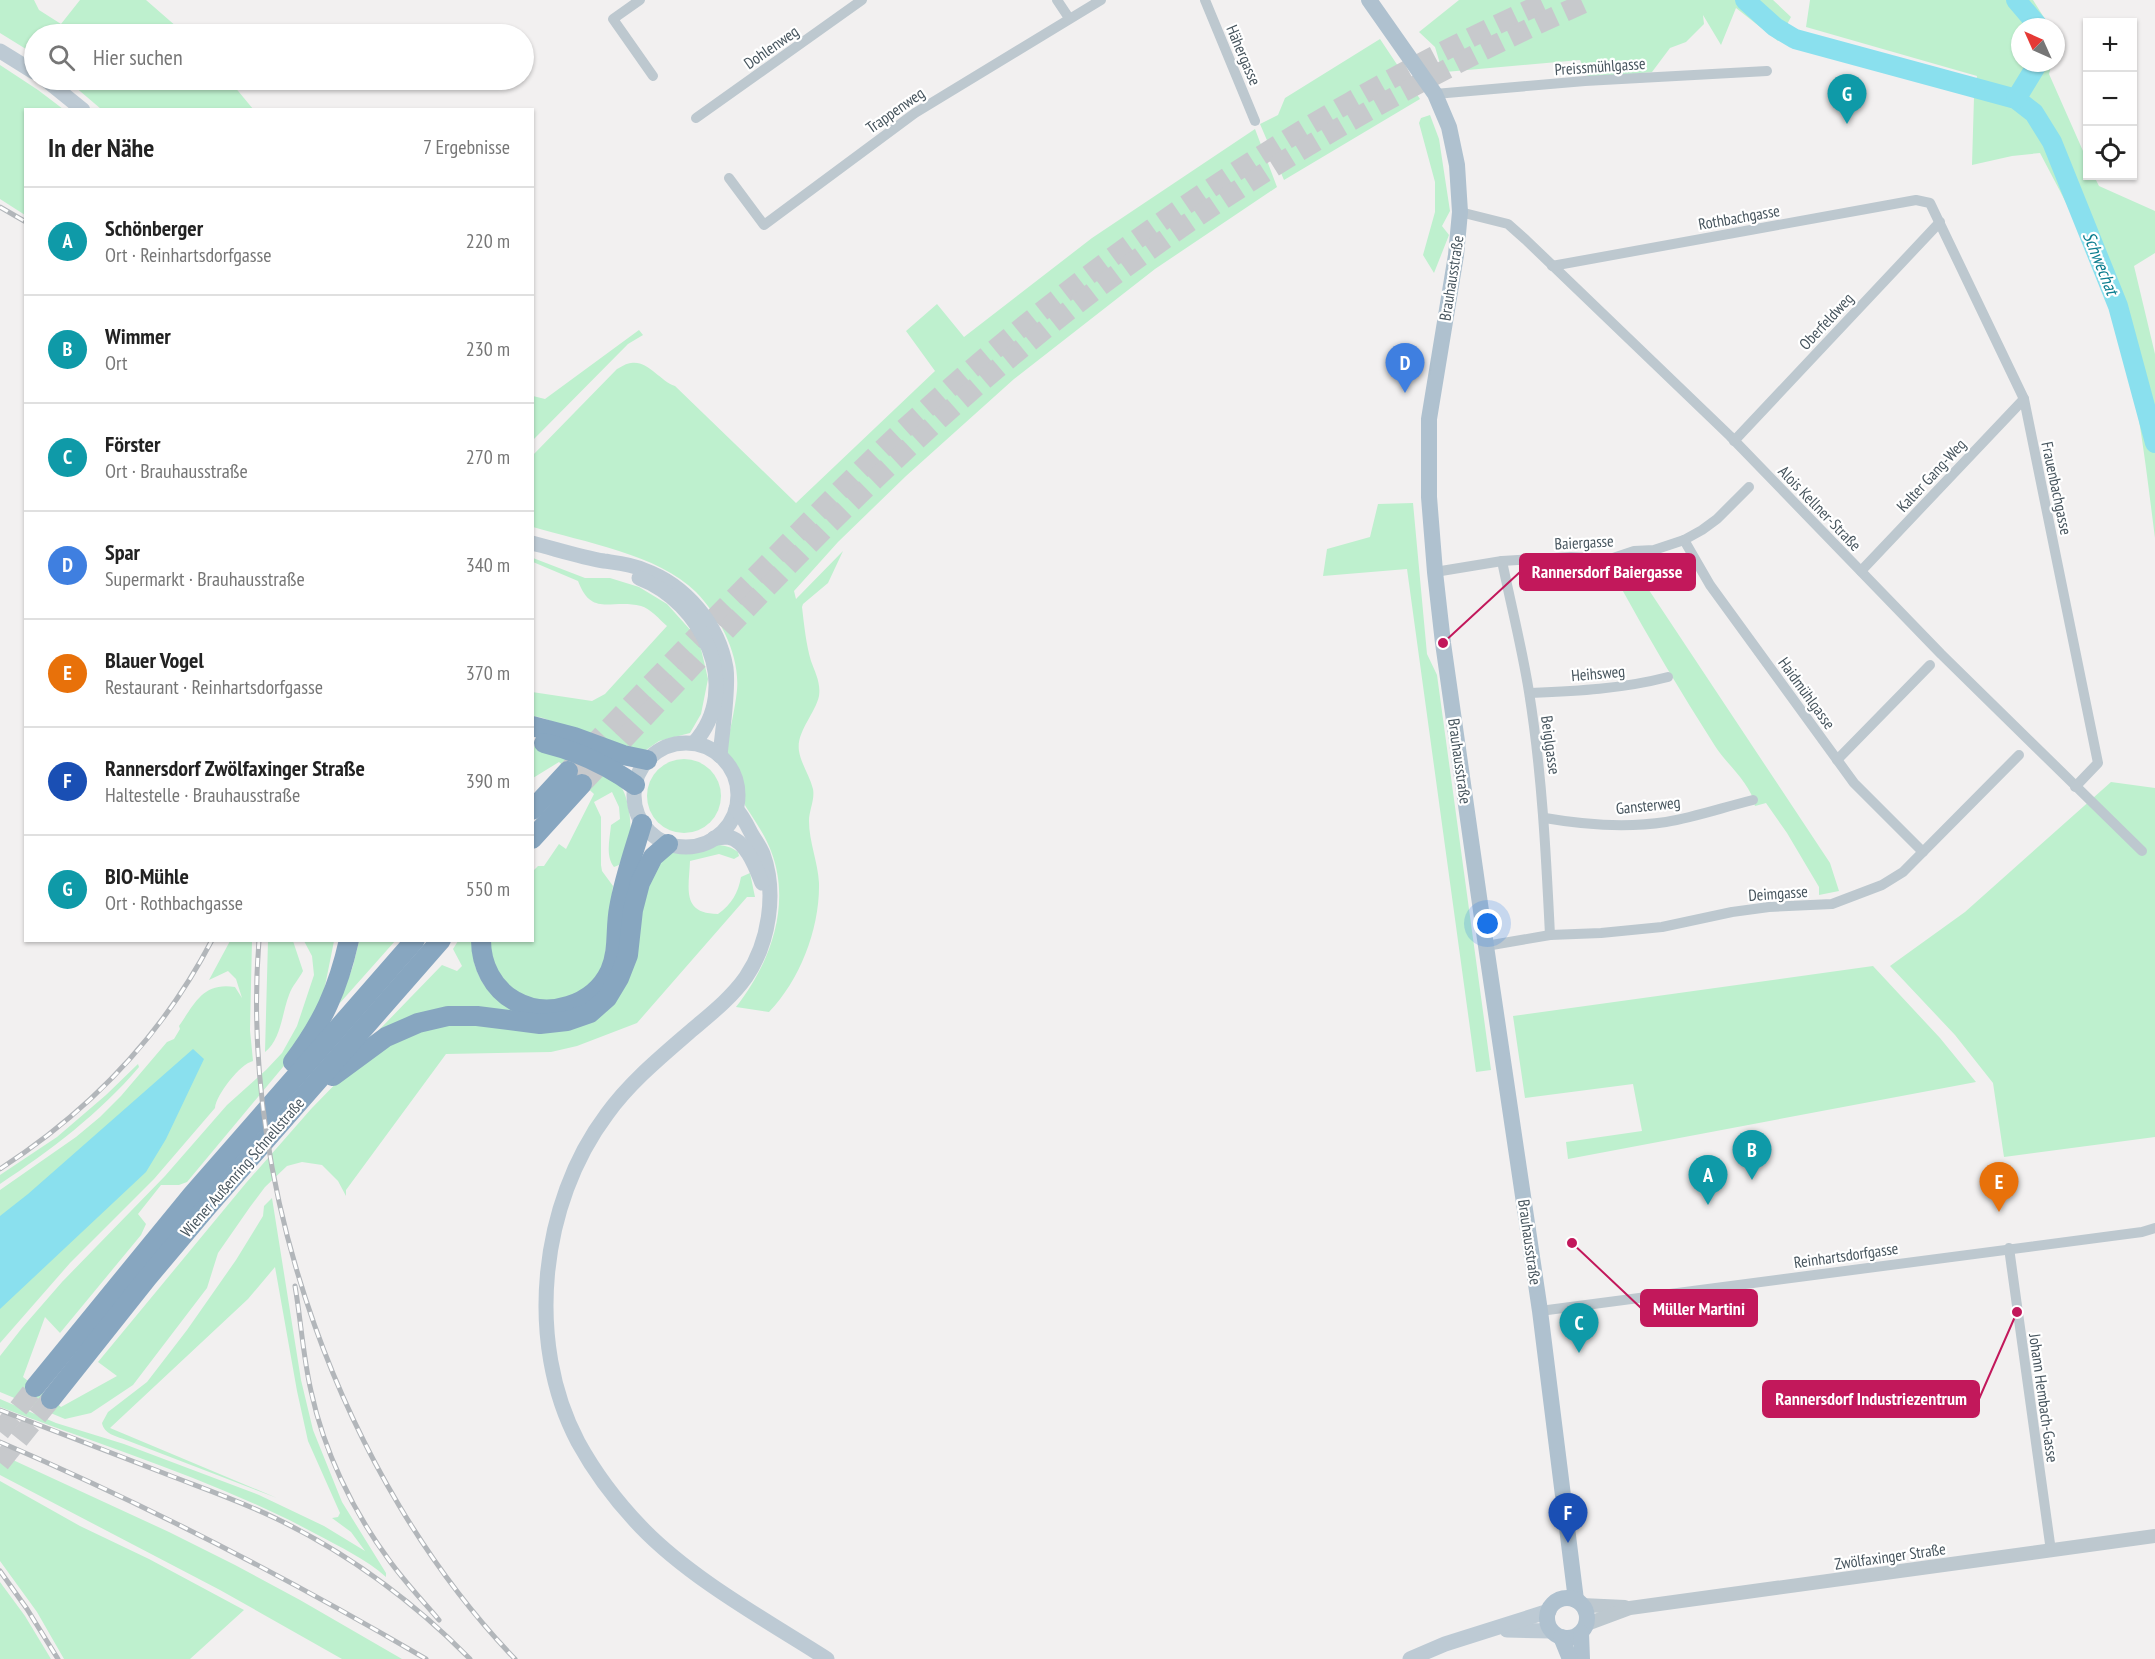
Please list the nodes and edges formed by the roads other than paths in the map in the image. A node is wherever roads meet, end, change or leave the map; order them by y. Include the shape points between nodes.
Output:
1 (640, 0) edge
2 (862, 0) edge
3 (1057, 0) edge
4 (1101, 0) edge
5 (1204, 0) edge
6 (1369, 0) edge
7 (1070, 18) junction
8 (0, 51) edge
9 (24, 66) edge
10 (1767, 71) dead end
11 (653, 76) dead end
12 (58, 90) edge
13 (1435, 94) junction
14 (81, 108) edge
15 (696, 118) dead end
16 (1255, 122) dead end
17 (729, 178) dead end
18 (1930, 203) joint
19 (1461, 212) junction
20 (1940, 222) junction
21 (1552, 266) junction
22 (2024, 399) junction
23 (1734, 441) junction
24 (1749, 487) dead end
25 (1684, 540) junction
26 (534, 544) edge
27 (603, 561) junction
28 (1502, 561) junction
29 (1435, 572) junction
30 (1861, 572) junction
31 (1930, 665) dead end
32 (1668, 677) dead end
33 (1530, 693) junction
34 (534, 727) edge
35 (534, 740) edge
36 (694, 743) junction
37 (2019, 755) dead end
38 (720, 756) junction
39 (647, 760) junction
40 (1837, 760) junction
41 (635, 785) junction
42 (2075, 787) junction
43 (1753, 800) dead end
44 (535, 806) edge
45 (736, 809) junction
46 (1545, 818) junction
47 (642, 824) junction
48 (534, 838) edge
49 (714, 838) junction
50 (668, 844) junction
51 (1923, 852) junction
52 (2142, 852) dead end
53 (770, 899) junction
54 (1550, 935) junction
55 (349, 942) edge
56 (413, 942) edge
57 (439, 942) edge
58 (481, 942) edge
59 (1486, 946) junction
60 (312, 1086) junction
61 (280, 1094) junction
62 (2155, 1228) edge
63 (2009, 1248) junction
64 (1540, 1311) junction
65 (35, 1387) tunnel mouth
66 (51, 1399) tunnel mouth
67 (2155, 1536) edge
68 (2051, 1551) junction
69 (1567, 1604) junction
70 (1630, 1608) junction
71 (1584, 1628) junction
72 (1489, 1631) junction
73 (1557, 1634) junction
74 (827, 1659) edge
75 (1410, 1659) edge
76 (1570, 1659) edge
77 (1582, 1659) edge

1 - 11 street via 613,20
2 - 15 street, Dohlenweg
3 - 7 street
4 - 7 street, Trappenweg
5 - 16 street, Hähergasse
6 - 13 main road, Brauhausstraße
7 - 17 street, Trappenweg via 915,113 764,225
8 - 9 main road
10 - 13 street, Preissmühlgasse
12 - 14 main road
13 - 19 main road, Brauhausstraße via 1454,146
18 - 20 street, Frauenbachgasse
18 - 21 street, Rothbachgasse via 1916,200
19 - 21 street, Alois Kellner-Straße via 1508,224
19 - 29 main road, Brauhausstraße via 1429,419 1429,497
20 - 22 street, Frauenbachgasse
20 - 23 street, Oberfeldweg
21 - 23 street, Alois Kellner-Straße
22 - 30 street, Kalter Gang-Weg
22 - 42 street, Frauenbachgasse via 2098,763
23 - 30 street, Alois Kellner-Straße
24 - 25 street, Baiergasse via 1717,519
25 - 28 street, Baiergasse via 1610,560 1571,557
25 - 40 street, Haidmühlgasse via 1710,585
26 - 27 main road
27 - 36 main road via 665,593 694,620 706,640 713,661 715,697 712,716
27 - 38 main road via 646,570 662,579 708,621 719,642 726,670
28 - 29 street, Baiergasse
28 - 33 street, Beiglgasse
29 - 59 main road, Brauhausstraße
30 - 42 street, Alois Kellner-Straße
31 - 40 street
32 - 33 street, Heihsweg via 1608,689
33 - 46 street, Beiglgasse
34 - 39 highway
35 - 41 highway via 568,749
36 - 38 main road
36 - 39 main road via 670,745
37 - 51 street, Deimgasse
38 - 45 main road via 736,780
39 - 41 main road
40 - 51 street, Haidmühlgasse via 1854,783
41 - 47 main road via 636,812
42 - 52 street, Alois Kellner-Straße
43 - 46 street, Gansterweg via 1666,822 1580,824
44 - 48 highway via 575,778
45 - 49 main road via 730,822
45 - 53 main road via 763,853
46 - 54 street, Beiglgasse
47 - 50 main road
47 - 58 highway via 618,909 616,953 609,972 582,1001 545,1010 510,998 490,976 481,955
49 - 50 main road via 694,846
49 - 53 main road via 736,840 751,855
50 - 60 highway via 653,857 640,883 628,955 620,978 607,998 590,1013 540,1024 477,1016 448,1016 418,1023 386,1037 338,1074
51 - 54 street, Deimgasse via 1903,872 1882,885 1832,904 1732,912 1662,927
53 - 74 main road via 768,925 746,976 726,1001 639,1075 606,1115 578,1160 560,1208 548,1257 546,1317 550,1357 561,1399 578,1440 605,1485 642,1528 680,1561
54 - 59 street, Deimgasse
55 - 61 highway via 331,1002 288,1071
56 - 61 highway, Wiener Außenring Schnellstraße
57 - 60 highway, Wiener Außenring Schnellstraße
59 - 64 main road, Brauhausstraße
60 - 66 highway, Wiener Außenring Schnellstraße via 148,1277
61 - 65 highway, Wiener Außenring Schnellstraße
62 - 63 street, Reinhartsdorfgasse
63 - 64 street, Reinhartsdorfgasse
63 - 68 street, Johann Hembach-Gasse
64 - 69 main road, Brauhausstraße via 1568,1543
67 - 68 street, Zwölfaxinger Straße
68 - 70 street, Zwölfaxinger Straße
69 - 70 street, Zwölfaxinger Straße
69 - 71 main road via 1587,1614
69 - 72 main road
69 - 73 main road via 1548,1621
70 - 71 street, Zwölfaxinger Straße
71 - 73 main road via 1572,1638
71 - 77 main road
72 - 73 main road via 1522,1629
72 - 75 main road
73 - 76 main road

